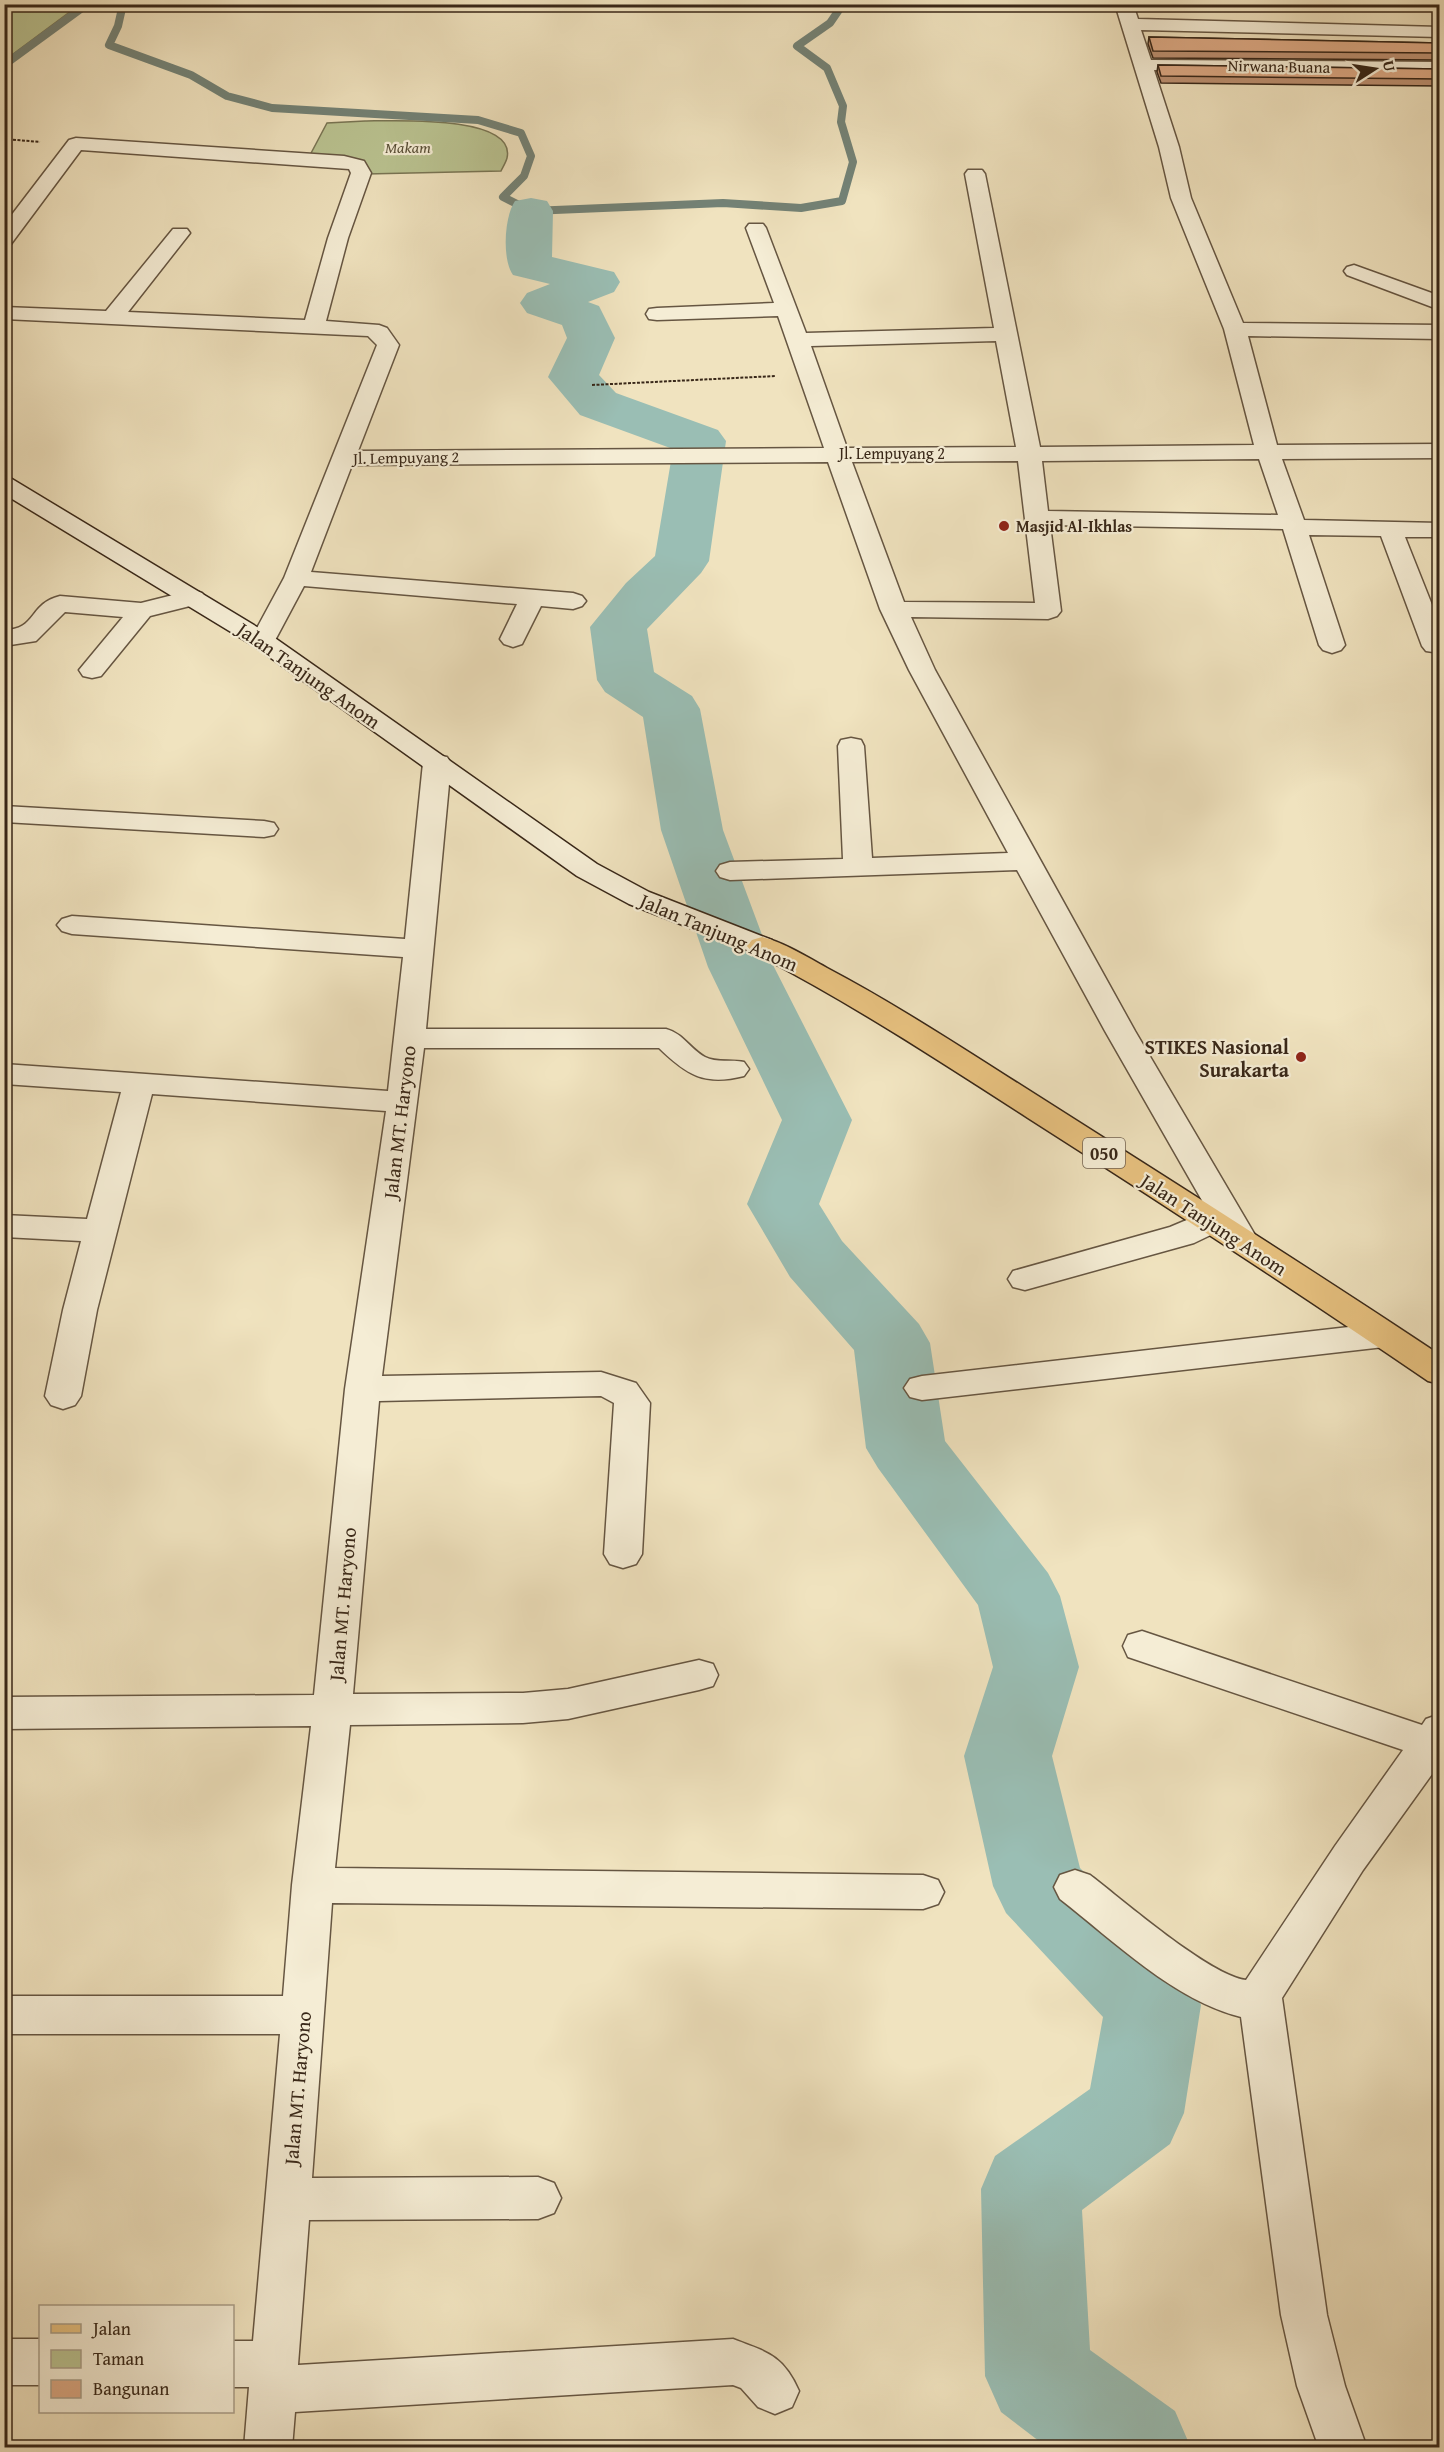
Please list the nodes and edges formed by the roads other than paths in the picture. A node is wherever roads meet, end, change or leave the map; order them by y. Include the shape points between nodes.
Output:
1 (1124, 4) edge
2 (1129, 24) junction
3 (1440, 32) edge
4 (1154, 65) dead end
5 (1440, 68) edge
6 (975, 174) dead end
7 (756, 228) dead end
8 (180, 233) dead end
9 (4, 240) edge
10 (1354, 271) dead end
11 (1440, 304) edge
12 (786, 309) junction
13 (4, 313) edge
14 (657, 314) dead end
15 (112, 318) junction
16 (314, 327) junction
17 (1234, 329) junction
18 (1440, 332) edge
19 (1006, 334) junction
20 (798, 340) junction
21 (1267, 450) junction
22 (1440, 451) edge
23 (1029, 452) junction
24 (836, 453) junction
25 (345, 458) junction
26 (4, 484) edge
27 (1038, 518) junction
28 (1294, 524) junction
29 (1390, 529) junction
30 (1440, 530) edge
31 (296, 578) junction
32 (193, 598) junction
33 (532, 598) junction
34 (573, 601) dead end
35 (893, 609) junction
36 (141, 611) junction
37 (4, 638) edge
38 (513, 639) dead end
39 (263, 641) junction
40 (1332, 645) dead end
41 (1435, 646) dead end
42 (92, 670) dead end
43 (851, 746) dead end
44 (437, 763) junction
45 (4, 814) edge
46 (264, 829) dead end
47 (1026, 861) junction
48 (858, 868) junction
49 (730, 872) dead end
50 (72, 925) dead end
51 (762, 946) joint
52 (418, 949) junction
53 (409, 1038) junction
54 (733, 1069) dead end
55 (4, 1074) edge
56 (139, 1083) junction
57 (403, 1102) junction
58 (1211, 1221) junction
59 (4, 1226) edge
60 (100, 1231) junction
61 (1240, 1240) junction
62 (1025, 1279) dead end
63 (1384, 1335) junction
64 (1440, 1372) edge
65 (922, 1388) dead end
66 (363, 1389) junction
67 (63, 1396) dead end
68 (623, 1554) dead end
69 (1142, 1646) dead end
70 (699, 1675) dead end
71 (332, 1709) junction
72 (4, 1713) edge
73 (1436, 1741) edge
74 (313, 1886) junction
75 (1075, 1887) dead end
76 (923, 1892) dead end
77 (1260, 1995) junction
78 (4, 2015) edge
79 (302, 2015) junction
80 (538, 2198) dead end
81 (288, 2199) junction
82 (4, 2362) edge
83 (39, 2362) edge
84 (260, 2373) edge
85 (775, 2391) dead end
86 (268, 2448) edge
87 (1343, 2448) edge

1 - 2 street
2 - 3 street
2 - 17 street via 1180,194
4 - 5 street, Nirwana Buana
6 - 19 street
7 - 12 street
8 - 15 street
9 - 16 street via 76,144 357,165 362,173 338,238
10 - 11 street
12 - 14 street
12 - 20 street
13 - 15 street
15 - 16 street
16 - 25 street via 371,330 379,333 388,345
17 - 18 street
17 - 21 street
19 - 20 street
19 - 23 street
20 - 24 street
21 - 22 street, Jl. Lempuyang 2
21 - 23 street, Jl. Lempuyang 2
21 - 28 street
23 - 24 street, Jl. Lempuyang 2
23 - 27 street
24 - 25 street, Jl. Lempuyang 2
24 - 35 street
25 - 31 street
26 - 32 street, Jalan Tanjung Anom / 050
27 - 28 street
27 - 35 street via 1048,611
28 - 29 street
28 - 40 street
29 - 30 street
29 - 41 street
31 - 33 street
31 - 39 street
32 - 36 street
32 - 39 street, Jalan Tanjung Anom / 050
33 - 34 street
33 - 38 street
35 - 47 street via 921,670
36 - 37 street via 60,604 46,614 34,633 20,639
36 - 42 street
39 - 44 street, Jalan Tanjung Anom / 050
43 - 48 street
44 - 51 street, Jalan Tanjung Anom / 050 via 587,870 639,898
44 - 52 street, Jalan MT. Haryono
45 - 46 street
47 - 48 street
47 - 61 street
48 - 49 street
50 - 52 street
51 - 58 main road, Jalan Tanjung Anom / 050 via 924,1038
52 - 53 street, Jalan MT. Haryono
53 - 54 street via 666,1039 699,1067
53 - 57 street, Jalan MT. Haryono
55 - 56 street
56 - 57 street
56 - 60 street
57 - 66 street, Jalan MT. Haryono
58 - 61 main road, Jalan Tanjung Anom / 050
58 - 62 street via 1172,1238
59 - 60 street
60 - 67 street
61 - 63 main road, Jalan Tanjung Anom / 050
63 - 64 main road, Jalan Tanjung Anom / 050
63 - 65 street
66 - 68 street via 601,1384 617,1387 628,1394 632,1403
66 - 71 street, Jalan MT. Haryono
69 - 73 street
70 - 71 street via 568,1704
71 - 72 street
71 - 74 street, Jalan MT. Haryono
73 - 77 street via 1348,1858
74 - 76 street
74 - 79 street, Jalan MT. Haryono
75 - 77 street via 1191,1976 1228,1995 1245,1999
77 - 87 street via 1304,2315 1321,2386
78 - 79 street
79 - 81 street, Jalan MT. Haryono
80 - 81 street
81 - 84 street, Jalan MT. Haryono
82 - 83 street
84 - 85 street via 733,2362 757,2371
84 - 86 street, Jalan MT. Haryono

